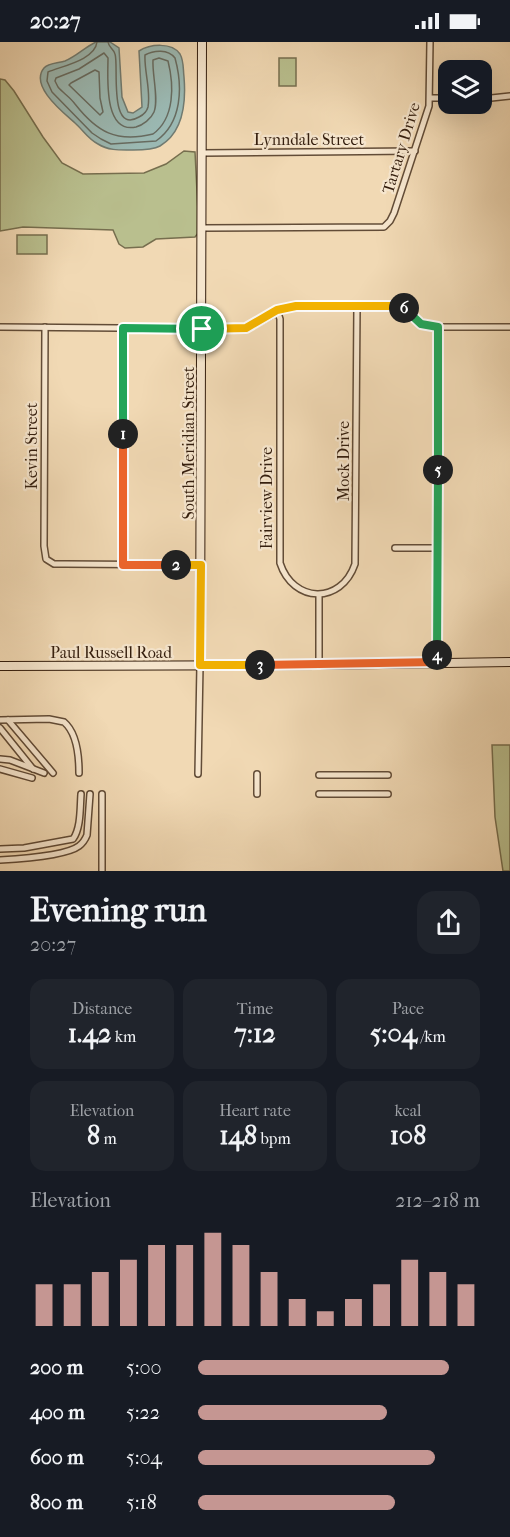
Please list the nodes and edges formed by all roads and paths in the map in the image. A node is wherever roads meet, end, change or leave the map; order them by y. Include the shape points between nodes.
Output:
1 (202, 42) edge
2 (430, 42) edge
3 (510, 96) edge
4 (430, 98) junction
5 (438, 98) edge
6 (492, 98) edge
7 (415, 152) junction
8 (203, 153) junction
9 (202, 228) junction
10 (357, 306) junction
11 (277, 310) junction
12 (0, 327) edge
13 (45, 327) junction
14 (438, 327) junction
15 (510, 327) edge
16 (123, 328) junction
17 (202, 329) junction
18 (394, 548) dead end
19 (437, 548) junction
20 (123, 565) junction
21 (201, 565) junction
22 (319, 595) junction
23 (437, 662) junction
24 (510, 662) edge
25 (200, 665) junction
26 (319, 665) junction
27 (0, 666) edge
28 (0, 720) edge
29 (8, 720) junction
30 (0, 728) edge
31 (0, 759) edge
32 (0, 769) edge
33 (33, 769) junction
34 (44, 773) dead end
35 (53, 773) dead end
36 (78, 773) dead end
37 (198, 774) dead end
38 (257, 774) dead end
39 (319, 775) dead end
40 (388, 775) dead end
41 (32, 778) dead end
42 (81, 794) dead end
43 (90, 794) dead end
44 (102, 794) dead end
45 (257, 794) dead end
46 (319, 794) dead end
47 (388, 794) dead end
48 (0, 849) edge
49 (0, 860) edge
50 (102, 871) edge

1 - 8 street, South Meridian Street
2 - 4 street, Tartary Drive
3 - 6 street
4 - 5 street
4 - 7 street, Tartary Drive
7 - 8 street, Lynndale Street
7 - 9 street, Tartary Drive via 394,213 388,224 378,228
8 - 9 street, South Meridian Street
9 - 17 street, South Meridian Street
10 - 11 street via 296,306
10 - 14 street via 402,307 421,324
10 - 22 street, Mock Drive via 355,564 344,584
11 - 17 street via 246,328
11 - 22 street, Fairview Drive via 280,563 294,583
12 - 13 street
13 - 16 street
13 - 20 street, Kevin Street via 44,555 50,563
14 - 15 street
14 - 19 street
16 - 17 street
16 - 20 street
17 - 21 street, South Meridian Street
18 - 19 street
19 - 23 street
20 - 21 street
21 - 25 street, South Meridian Street
22 - 26 street
23 - 24 street, Paul Russell Road
23 - 26 street, Paul Russell Road
25 - 26 street, Paul Russell Road
25 - 27 street, Paul Russell Road
25 - 37 street
28 - 29 street
29 - 35 street
29 - 36 street via 49,719 68,725 77,753
30 - 33 street
31 - 33 street
32 - 41 street
33 - 34 street
38 - 45 street
39 - 40 street
42 - 48 street via 73,839
43 - 49 street via 87,835 77,848
44 - 50 street
46 - 47 street

